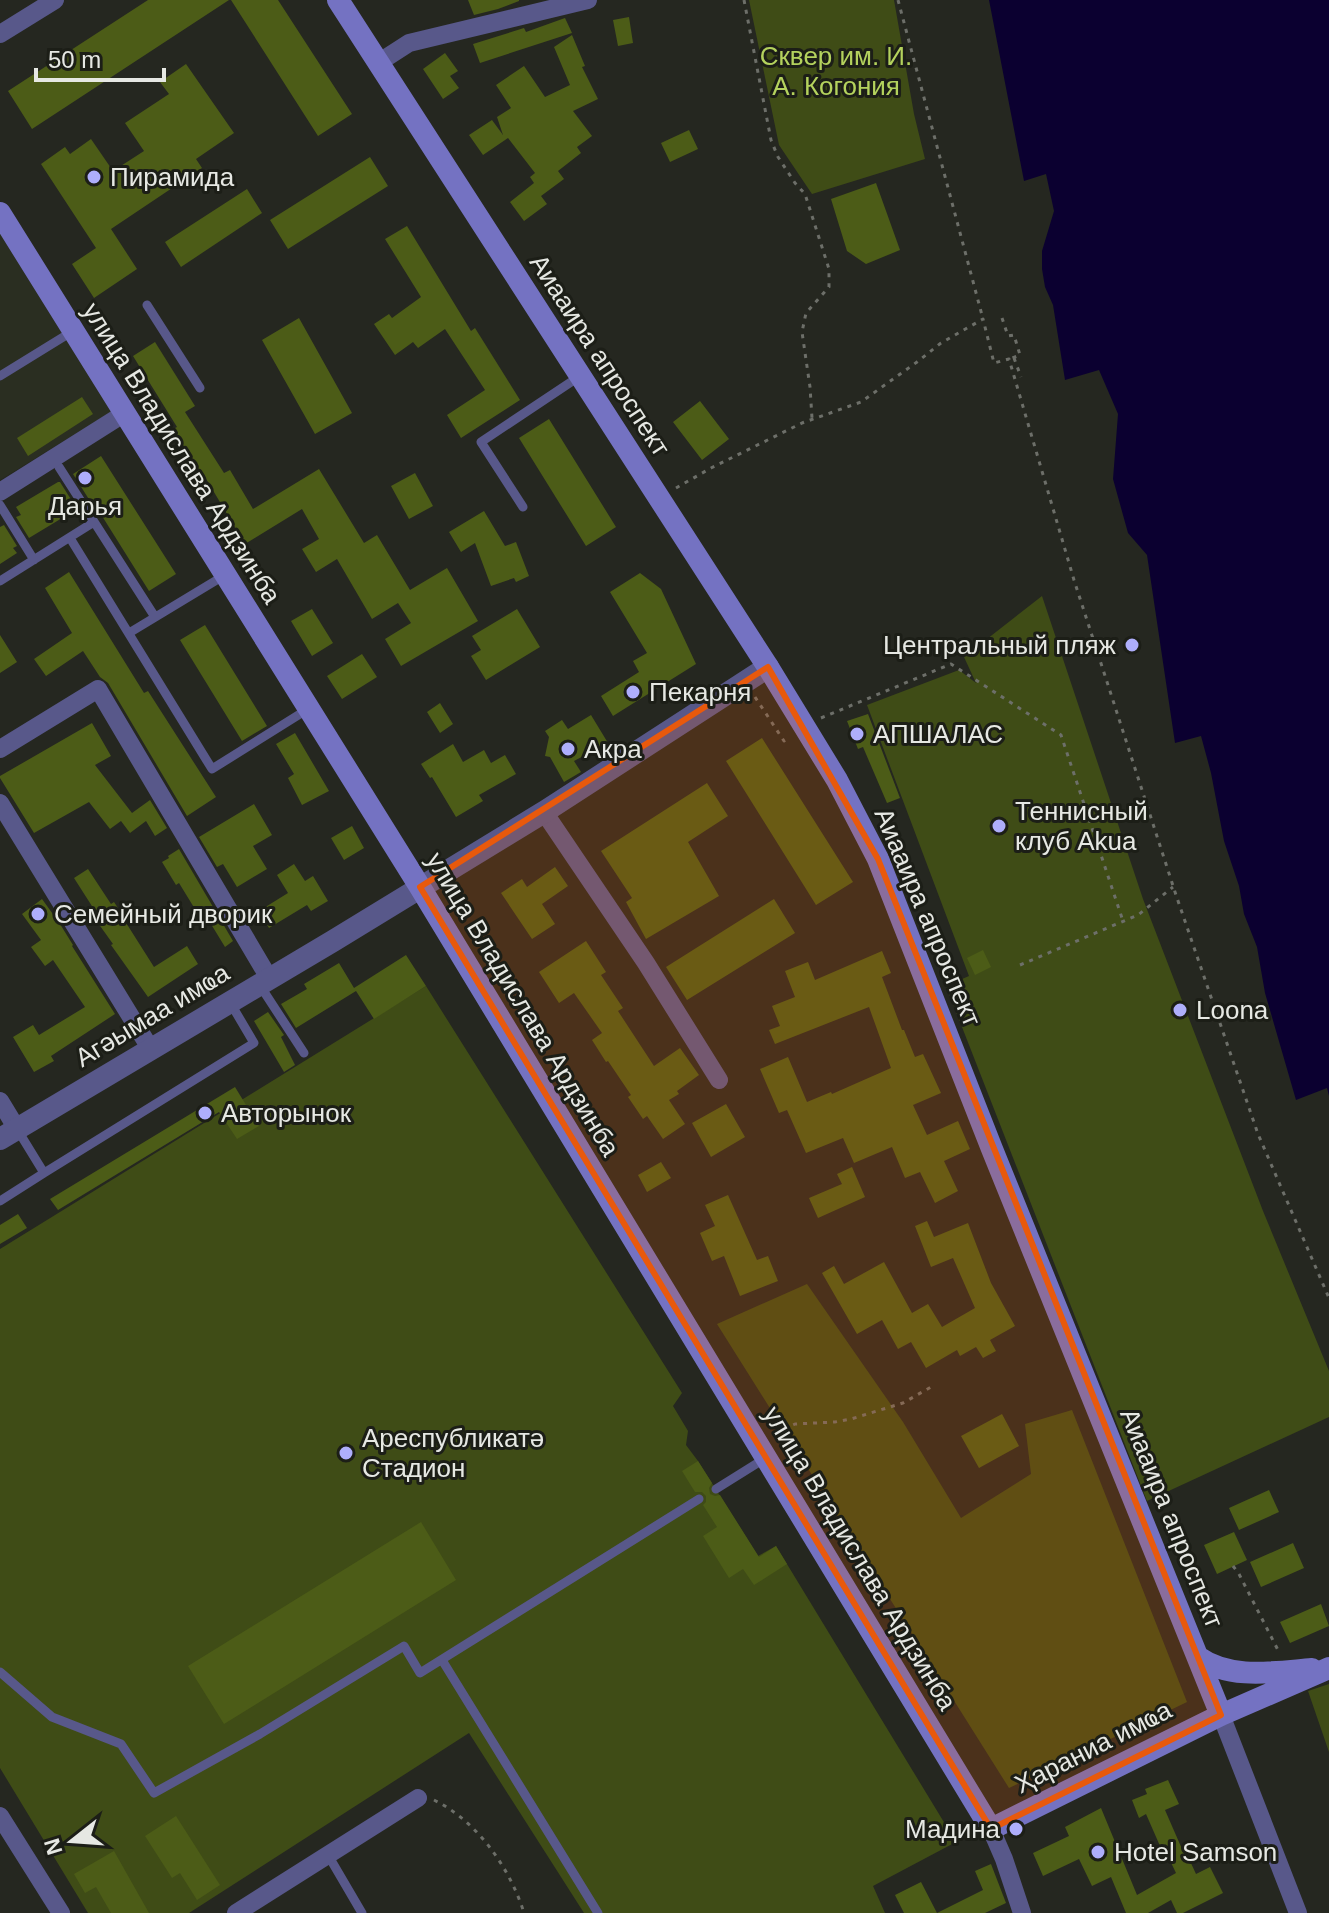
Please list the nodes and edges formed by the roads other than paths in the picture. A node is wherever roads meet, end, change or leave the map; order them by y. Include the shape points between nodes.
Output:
1 (55, 0) edge
2 (338, 0) edge
3 (588, 0) edge
4 (0, 34) edge
5 (378, 63) junction
6 (0, 213) edge
7 (147, 305) dead end
8 (73, 331) junction
9 (0, 376) edge
10 (580, 376) junction
11 (200, 388) dead end
12 (125, 413) junction
13 (59, 467) dead end
14 (0, 492) edge
15 (0, 505) edge
16 (523, 507) dead end
17 (94, 522) junction
18 (70, 538) junction
19 (34, 560) junction
20 (225, 575) junction
21 (0, 581) edge
22 (155, 617) junction
23 (129, 633) junction
24 (768, 667) junction
25 (309, 709) junction
26 (0, 749) edge
27 (0, 803) edge
28 (544, 812) junction
29 (420, 887) junction
30 (264, 981) junction
31 (229, 1001) junction
32 (150, 1048) junction
33 (304, 1053) dead end
34 (719, 1080) dead end
35 (0, 1101) edge
36 (9, 1134) edge
37 (44, 1173) junction
38 (0, 1201) edge
39 (762, 1450) junction
40 (716, 1489) dead end
41 (699, 1499) dead end
42 (1198, 1657) junction
43 (442, 1660) junction
44 (1329, 1668) edge
45 (0, 1672) edge
46 (1221, 1715) junction
47 (418, 1798) road end
48 (0, 1816) edge
49 (991, 1829) junction
50 (328, 1855) junction
51 (61, 1913) edge
52 (236, 1913) edge
53 (362, 1913) edge
54 (598, 1913) edge
55 (1022, 1913) edge
56 (1298, 1913) edge

1 - 4 street
2 - 5 main road, Аиааира апроспект
3 - 5 street via 409,43
5 - 10 main road, Аиааира апроспект
6 - 8 main road, улица Владислава Ардзинба
7 - 11 lane
8 - 9 lane
8 - 12 main road, улица Владислава Ардзинба
10 - 16 lane via 481,442
10 - 24 main road, Аиааира апроспект
12 - 14 street
12 - 20 main road, улица Владислава Ардзинба
13 - 17 lane
15 - 19 lane
17 - 18 lane
17 - 22 lane
18 - 19 lane
18 - 23 lane
19 - 21 lane
20 - 22 lane
20 - 25 main road, улица Владислава Ардзинба
22 - 23 lane
23 - 25 lane via 212,769
24 - 28 street, Агәымаа имҩа
24 - 42 main road, Аиааира апроспект via 878,859
25 - 29 main road, улица Владислава Ардзинба
26 - 30 street via 98,689
27 - 32 street
28 - 29 street, Агәымаа имҩа
28 - 34 street
29 - 30 street, Агәымаа имҩа
29 - 39 main road, улица Владислава Ардзинба
30 - 31 street, Агәымаа имҩа
30 - 33 lane
31 - 32 street, Агәымаа имҩа
31 - 37 lane via 254,1043
32 - 36 street, Агәымаа имҩа
35 - 36 street
36 - 37 lane
37 - 38 lane
39 - 40 lane
39 - 49 main road, улица Владислава Ардзинба
41 - 43 lane
42 - 44 main road via 1236,1672
42 - 46 main road, Аиааира апроспект
43 - 45 lane via 420,1673 404,1646 154,1793 121,1744 52,1717
43 - 54 lane
44 - 46 main road, Ҳараниа имҩа
46 - 49 main road, Ҳараниа имҩа
46 - 56 street
47 - 50 street
48 - 51 street
49 - 55 street
50 - 52 street
50 - 53 lane

